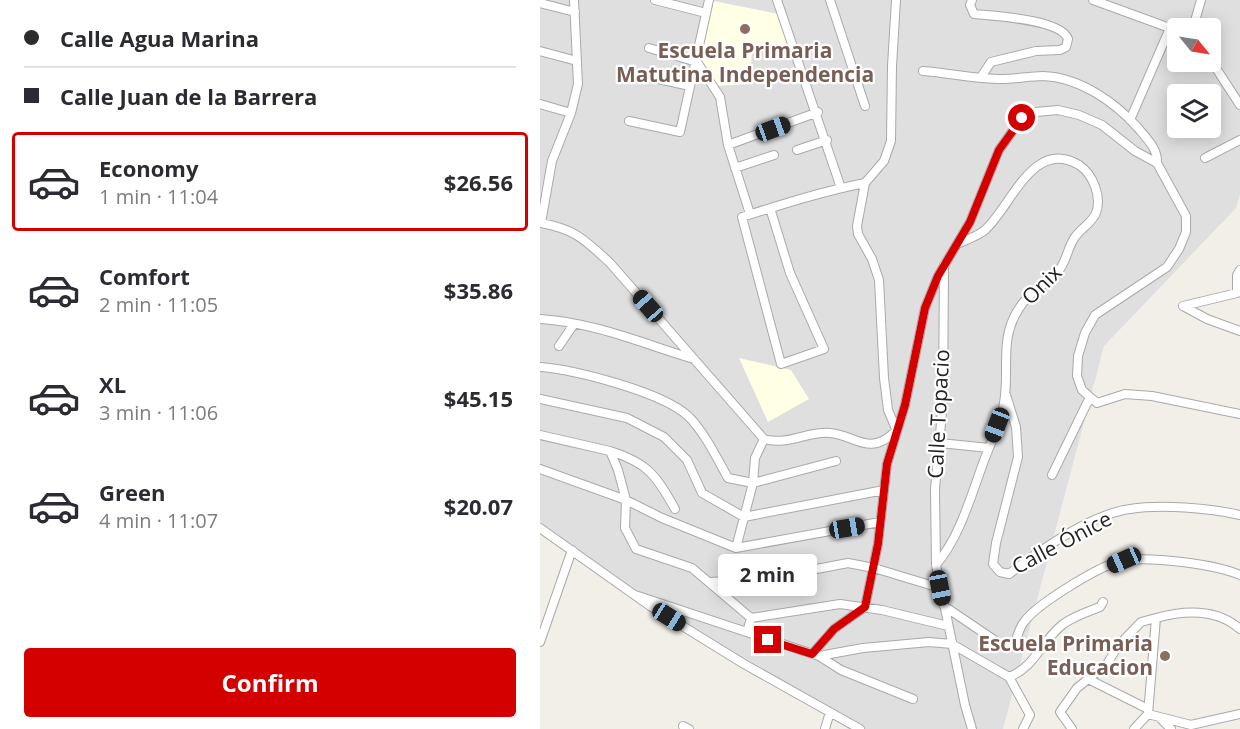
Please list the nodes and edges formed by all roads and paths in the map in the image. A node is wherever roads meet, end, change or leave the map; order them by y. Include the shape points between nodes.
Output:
1 (574, 0) edge
2 (655, 0) edge
3 (709, 0) edge
4 (777, 0) edge
5 (830, 0) edge
6 (896, 0) edge
7 (972, 0) edge
8 (1093, 0) edge
9 (1201, 0) edge
10 (540, 3) edge
11 (574, 12) junction
12 (706, 13) junction
13 (1196, 18) edge
14 (1167, 26) edge
15 (1167, 43) edge
16 (649, 48) dead end
17 (540, 51) edge
18 (577, 61) junction
19 (697, 62) junction
20 (923, 71) dead end
21 (1218, 72) edge
22 (636, 74) dead end
23 (981, 77) junction
24 (690, 86) junction
25 (540, 104) edge
26 (1240, 105) edge
27 (865, 106) dead end
28 (818, 112) junction
29 (570, 113) junction
30 (629, 120) dead end
31 (1130, 120) junction
32 (827, 140) junction
33 (1240, 140) edge
34 (728, 145) junction
35 (796, 150) dead end
36 (774, 155) dead end
37 (1205, 158) dead end
38 (1157, 163) junction
39 (735, 168) junction
40 (865, 183) junction
41 (841, 188) junction
42 (770, 208) junction
43 (746, 216) junction
44 (955, 244) junction
45 (944, 264) junction
46 (1240, 270) edge
47 (1238, 294) edge
48 (540, 319) edge
49 (574, 324) junction
50 (1240, 331) edge
51 (559, 346) dead end
52 (699, 361) junction
53 (540, 367) edge
54 (1005, 390) junction
55 (540, 399) edge
56 (1093, 401) junction
57 (1240, 414) edge
58 (897, 431) junction
59 (540, 435) edge
60 (764, 439) junction
61 (940, 443) junction
62 (989, 448) junction
63 (610, 451) junction
64 (836, 461) dead end
65 (540, 469) edge
66 (1052, 475) dead end
67 (753, 483) junction
68 (884, 490) junction
69 (626, 500) junction
70 (675, 509) dead end
71 (1240, 515) edge
72 (744, 517) junction
73 (880, 522) junction
74 (540, 528) edge
75 (736, 548) junction
76 (572, 550) junction
77 (936, 565) junction
78 (874, 568) junction
79 (1240, 575) edge
80 (710, 582) junction
81 (940, 588) junction
82 (635, 595) junction
83 (1103, 602) dead end
84 (944, 606) junction
85 (865, 607) junction
86 (751, 618) junction
87 (1156, 618) junction
88 (948, 626) junction
89 (1240, 629) edge
90 (747, 632) junction
91 (540, 642) edge
92 (952, 644) junction
93 (815, 655) junction
94 (1009, 677) junction
95 (1090, 680) junction
96 (913, 699) dead end
97 (1148, 711) junction
98 (830, 712) junction
99 (1240, 714) edge
100 (1158, 716) junction
101 (1194, 727) edge
102 (825, 729) edge
103 (860, 729) edge
104 (972, 729) edge
105 (1023, 729) edge
106 (1072, 729) edge
107 (1134, 729) edge
108 (1171, 729) edge

1 - 11 street
2 - 12 street
3 - 12 street
4 - 28 street
5 - 27 street
6 - 40 street via 891,141 884,161
7 - 23 street via 974,14 1015,17 1061,29 1068,39 1066,47 1060,50 1036,51 991,62
8 - 14 street
9 - 13 street
10 - 11 street
11 - 18 street
12 - 19 street
15 - 31 street
16 - 19 street
17 - 18 street
18 - 29 street via 578,84
19 - 24 street
19 - 34 street via 720,97
20 - 23 street
21 - 26 street
22 - 24 street
23 - 31 street via 1066,79 1099,96
24 - 30 street via 680,132
25 - 29 street
28 - 32 street
28 - 34 street
29 - 52 street via 552,161 541,223 564,227 585,238
31 - 38 street via 1151,144 1158,156
32 - 35 street
32 - 41 street
33 - 37 street
34 - 39 street
36 - 39 street
38 - 44 street via 1135,152 1102,125 1079,115 1058,110 1036,112 1022,118 999,150 970,222
38 - 56 street via 1186,216 1186,232 1167,267 1095,315 1085,333 1077,376
39 - 43 street
40 - 41 street
40 - 58 street via 858,234 879,280 884,378 888,410
41 - 42 street
42 - 43 street
42 - 43 street via 790,273 824,349 781,364
44 - 45 street
44 - 54 street, Onix via 983,232 1024,178 1050,159 1080,166 1094,182 1096,213 1075,237 1064,264 1030,293 1008,329
45 - 58 street via 925,308
45 - 61 street, Calle Topacio
46 - 47 street
47 - 50 street via 1183,306
48 - 49 street
49 - 51 street
49 - 52 street
52 - 60 street
53 - 67 street via 643,391 688,416 728,478
54 - 62 street, Onix
54 - 71 street, Calle Ónice via 1016,427 1018,457 996,543 993,564 1000,572 1009,574 1044,548 1129,509 1167,508
55 - 72 street via 627,418 664,436 687,460 702,493
56 - 57 street via 1125,394 1152,396
56 - 66 street
58 - 60 street via 886,440 872,443 856,443 828,433 789,441
58 - 68 street
59 - 63 street
60 - 67 street via 755,458
61 - 62 street
61 - 77 street, Calle Topacio via 935,489
62 - 77 street, Onix via 953,541
63 - 69 street
63 - 70 street via 635,459 647,468
64 - 67 street
65 - 69 street
67 - 72 street
68 - 72 street
68 - 73 street
69 - 75 street
69 - 80 street via 625,528 636,549 692,568
72 - 75 street
73 - 75 street
73 - 78 street
74 - 76 street
76 - 82 street
76 - 91 street
77 - 81 street, Calle Topacio
78 - 80 street via 849,563 764,579
78 - 81 street
78 - 85 street
79 - 84 street via 1210,566 1124,560 1061,592 1024,622 1016,642 1006,648
80 - 86 street
81 - 84 street, Calle Topacio
82 - 90 street
82 - 98 street via 744,664
83 - 94 street via 1060,626 1029,666
84 - 88 street, Calle Topacio
85 - 86 street via 814,606
85 - 88 street
85 - 93 street via 834,629
86 - 90 street
87 - 89 street via 1179,612 1215,614
87 - 95 street via 1142,621
87 - 97 street
88 - 92 street, Calle Topacio
90 - 93 street
92 - 93 street via 929,642
92 - 94 street
92 - 104 street, Calle Topacio
93 - 96 street via 841,670
94 - 105 street via 1030,715
95 - 97 street
95 - 106 street via 1077,688 1060,712
97 - 100 street
97 - 107 street
98 - 102 street
98 - 103 street
99 - 101 street
100 - 101 street
100 - 108 street

